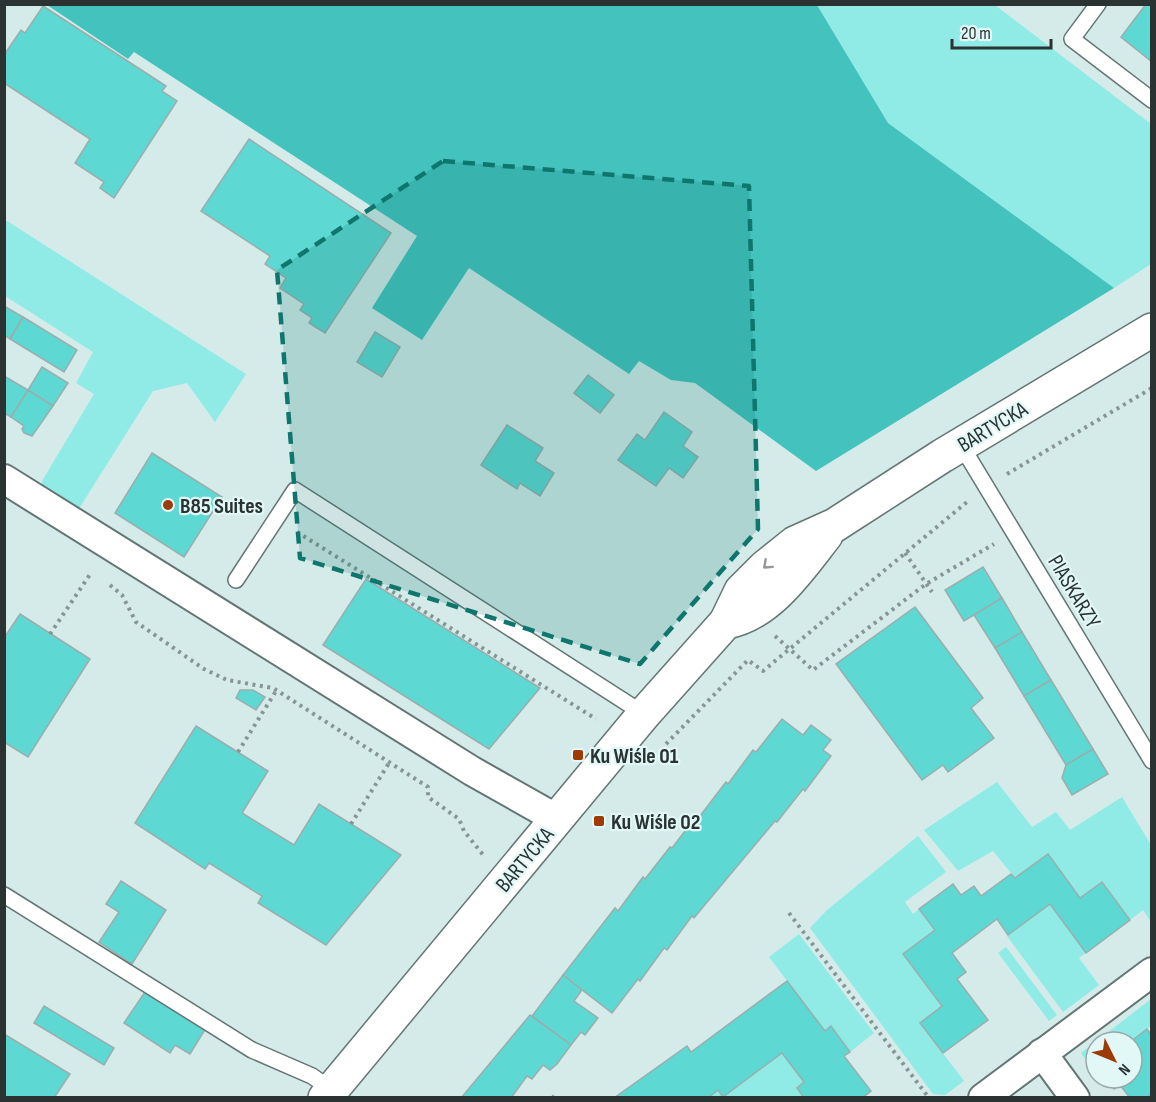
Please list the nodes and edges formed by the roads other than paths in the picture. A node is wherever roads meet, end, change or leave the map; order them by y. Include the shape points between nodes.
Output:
1 (1098, 4) edge
2 (1152, 100) edge
3 (1152, 330) edge
4 (961, 445) junction
5 (4, 479) edge
6 (236, 580) dead end
7 (644, 714) junction
8 (1152, 761) edge
9 (557, 819) junction
10 (4, 895) edge
11 (1152, 972) edge
12 (1042, 1053) junction
13 (328, 1094) edge
14 (983, 1098) edge
15 (1075, 1098) edge

1 - 2 lane via 1072,39
3 - 4 street, BARTYCKA
4 - 7 street, BARTYCKA via 835,525 764,603 753,612 726,622
4 - 8 lane, PIASKARZY
5 - 9 street via 472,771
6 - 7 lane via 295,490
7 - 9 street, BARTYCKA
9 - 13 street, BARTYCKA
10 - 13 lane via 252,1050 312,1077
11 - 12 street
12 - 14 street
12 - 15 street

